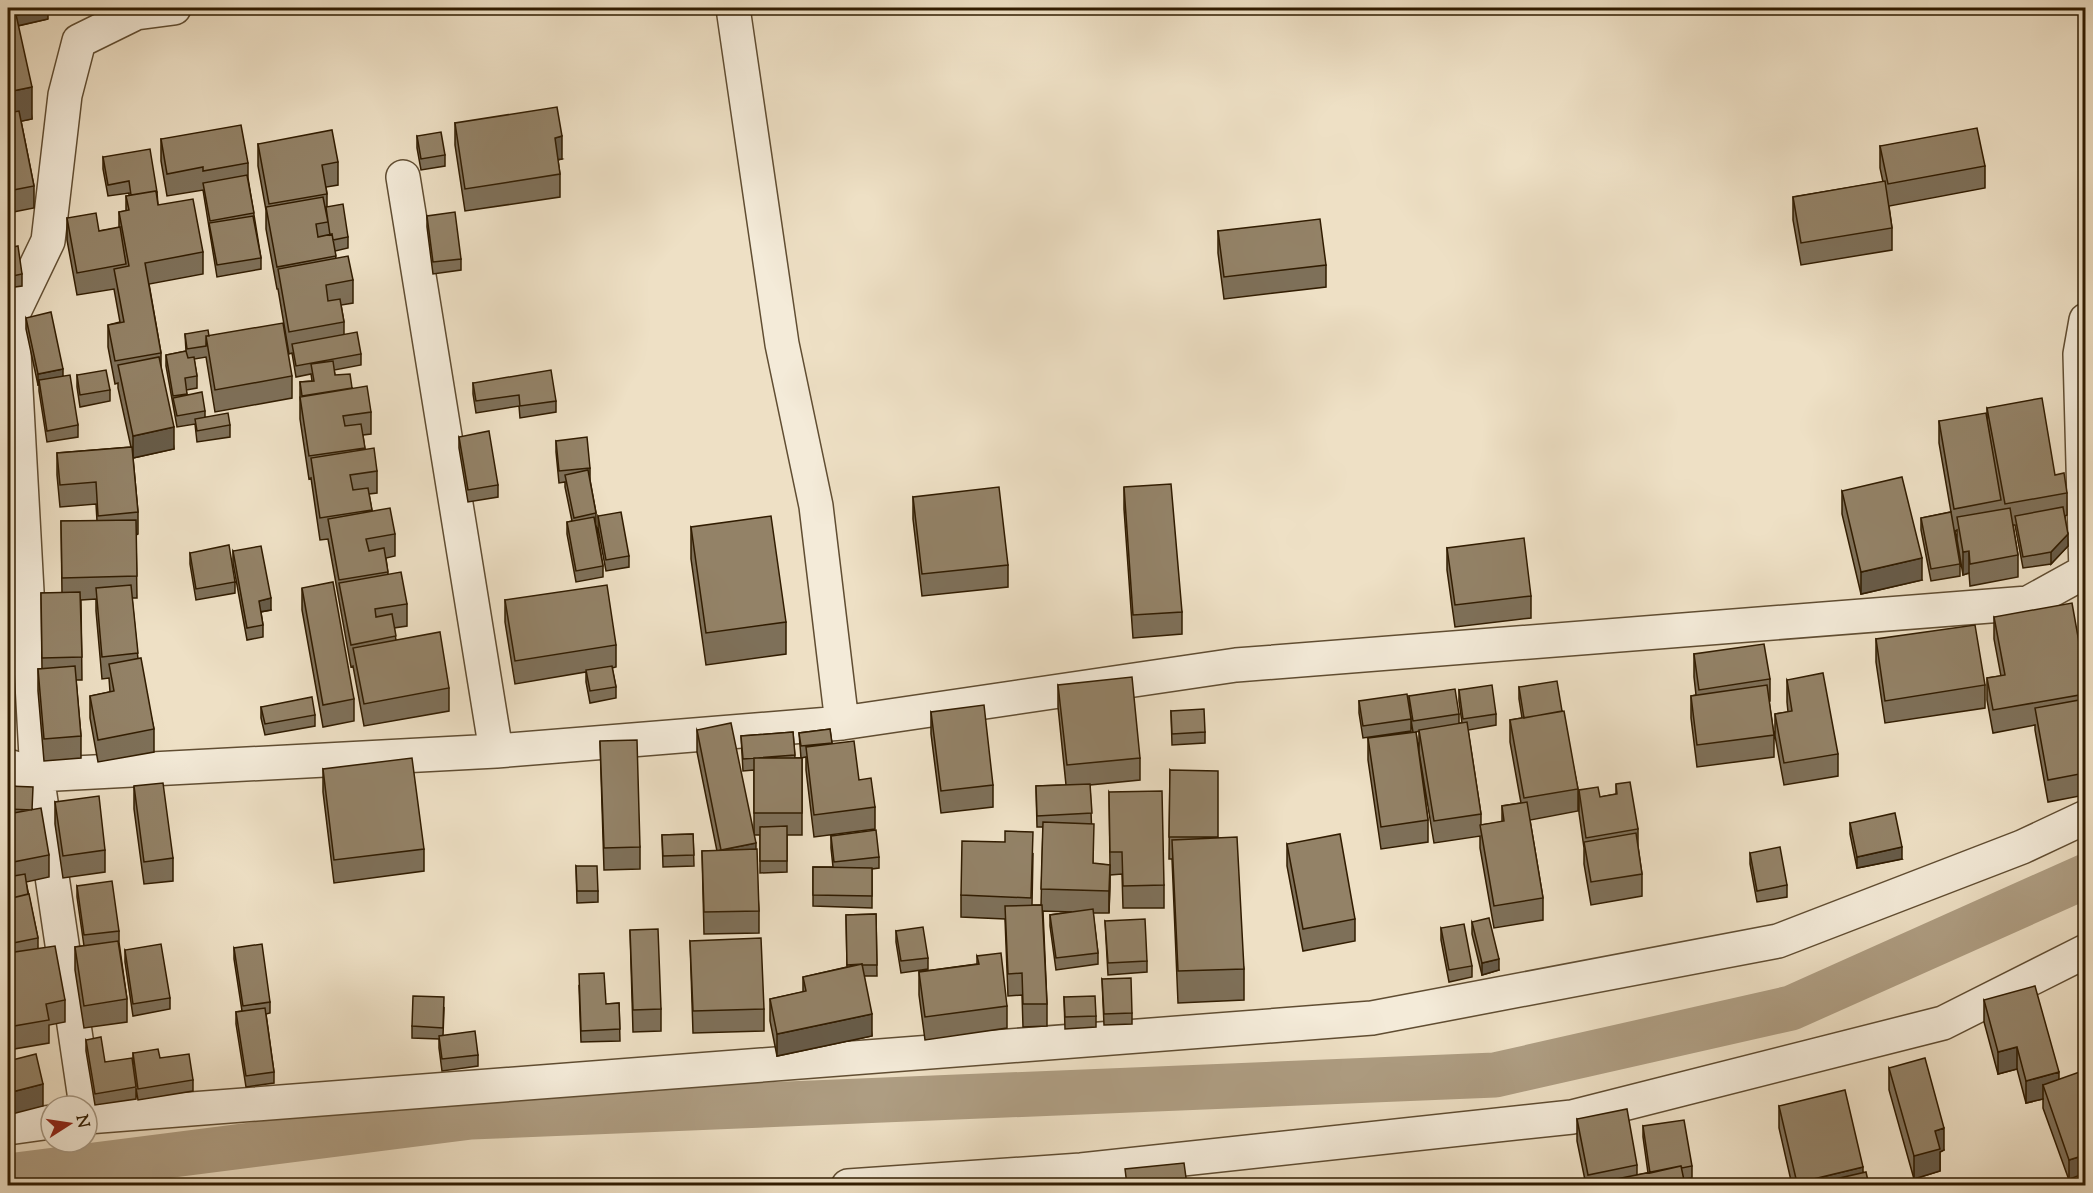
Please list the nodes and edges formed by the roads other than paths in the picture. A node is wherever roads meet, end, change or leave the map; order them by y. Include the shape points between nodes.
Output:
1 (174, 8) edge
2 (733, 8) edge
3 (136, 10) edge
4 (403, 177) dead end
5 (2085, 320) edge
6 (2085, 572) edge
7 (842, 723) junction
8 (496, 751) junction
9 (22, 771) edge
10 (2085, 817) edge
11 (2085, 951) edge
12 (84, 1094) edge
13 (99, 1116) edge
14 (39, 1124) edge
15 (8, 1128) edge
16 (848, 1185) edge

1 - 3 street
2 - 7 street via 782,344 816,506
3 - 9 street via 79,41 65,95 48,241 12,316
4 - 8 street
5 - 6 street via 2080,354
6 - 7 street via 2028,603 1236,665
7 - 8 street
8 - 9 street
9 - 12 street
10 - 13 street via 2022,847 1778,941 1372,1018
11 - 16 street via 1943,1023 1572,1117 1081,1170
14 - 15 street

